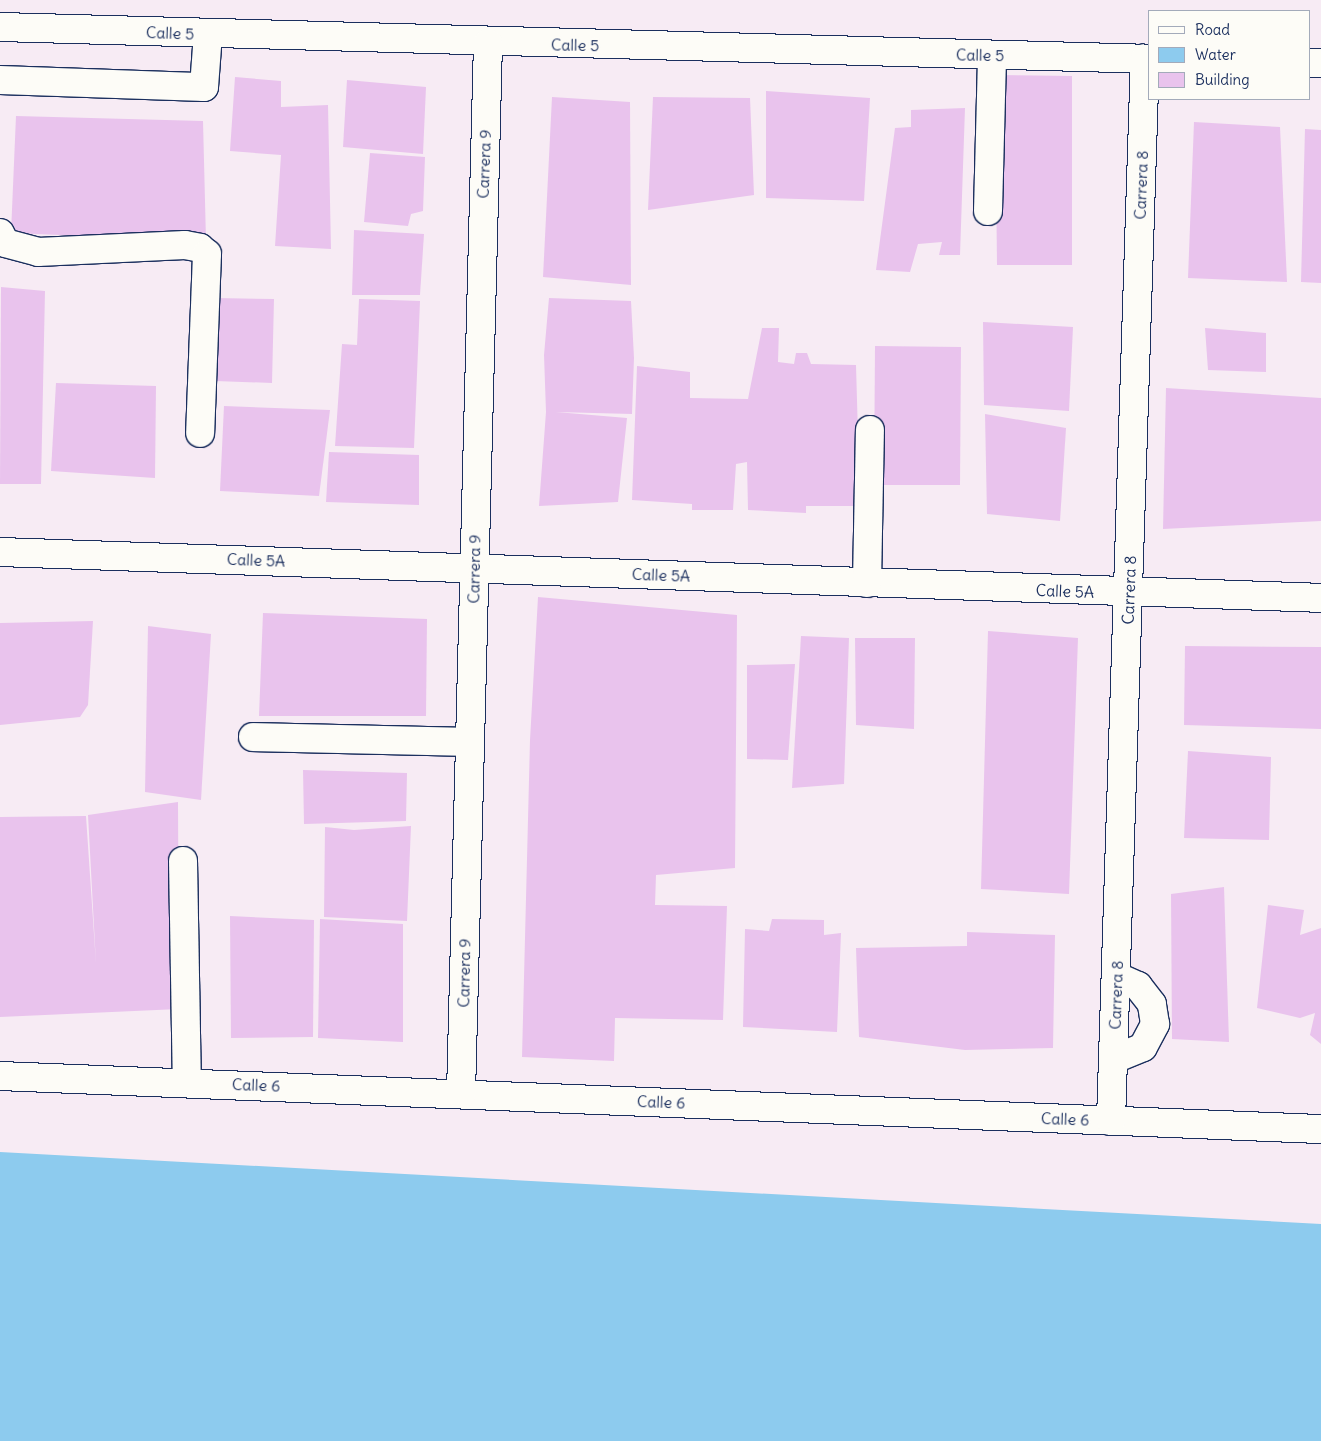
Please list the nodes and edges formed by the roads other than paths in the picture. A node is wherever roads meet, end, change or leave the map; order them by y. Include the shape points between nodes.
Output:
1 (0, 28) edge
2 (208, 34) junction
3 (488, 43) junction
4 (992, 55) junction
5 (1148, 59) edge
6 (0, 80) edge
7 (988, 211) dead end
8 (0, 233) edge
9 (870, 430) dead end
10 (200, 432) dead end
11 (0, 552) edge
12 (474, 567) junction
13 (868, 583) junction
14 (1128, 594) junction
15 (1321, 598) edge
16 (252, 737) dead end
17 (470, 742) junction
18 (183, 861) dead end
19 (1116, 976) junction
20 (1114, 1059) junction
21 (0, 1076) edge
22 (188, 1082) junction
23 (462, 1094) junction
24 (1111, 1121) junction
25 (1321, 1129) edge

1 - 2 street, Calle 5
2 - 3 street, Calle 5
2 - 6 street via 204,87
3 - 4 street, Calle 5
3 - 12 street, Carrera 9
4 - 5 street, Calle 5
4 - 7 street
5 - 14 street, Carrera 8
8 - 10 street via 5,243 38,252 185,245 200,248 207,254
9 - 13 street
11 - 12 street, Calle 5A
12 - 13 street, Calle 5A
12 - 17 street, Carrera 9
13 - 14 street, Calle 5A
14 - 15 street, Calle 5A
14 - 19 street, Carrera 8
16 - 17 street
17 - 23 street, Carrera 9
18 - 22 street
19 - 20 street, Carrera 8
19 - 20 street via 1138,986 1152,1004 1155,1024 1143,1046
20 - 24 street, Carrera 8
21 - 22 street, Calle 6
22 - 23 street, Calle 6
23 - 24 street, Calle 6
24 - 25 street, Calle 6

